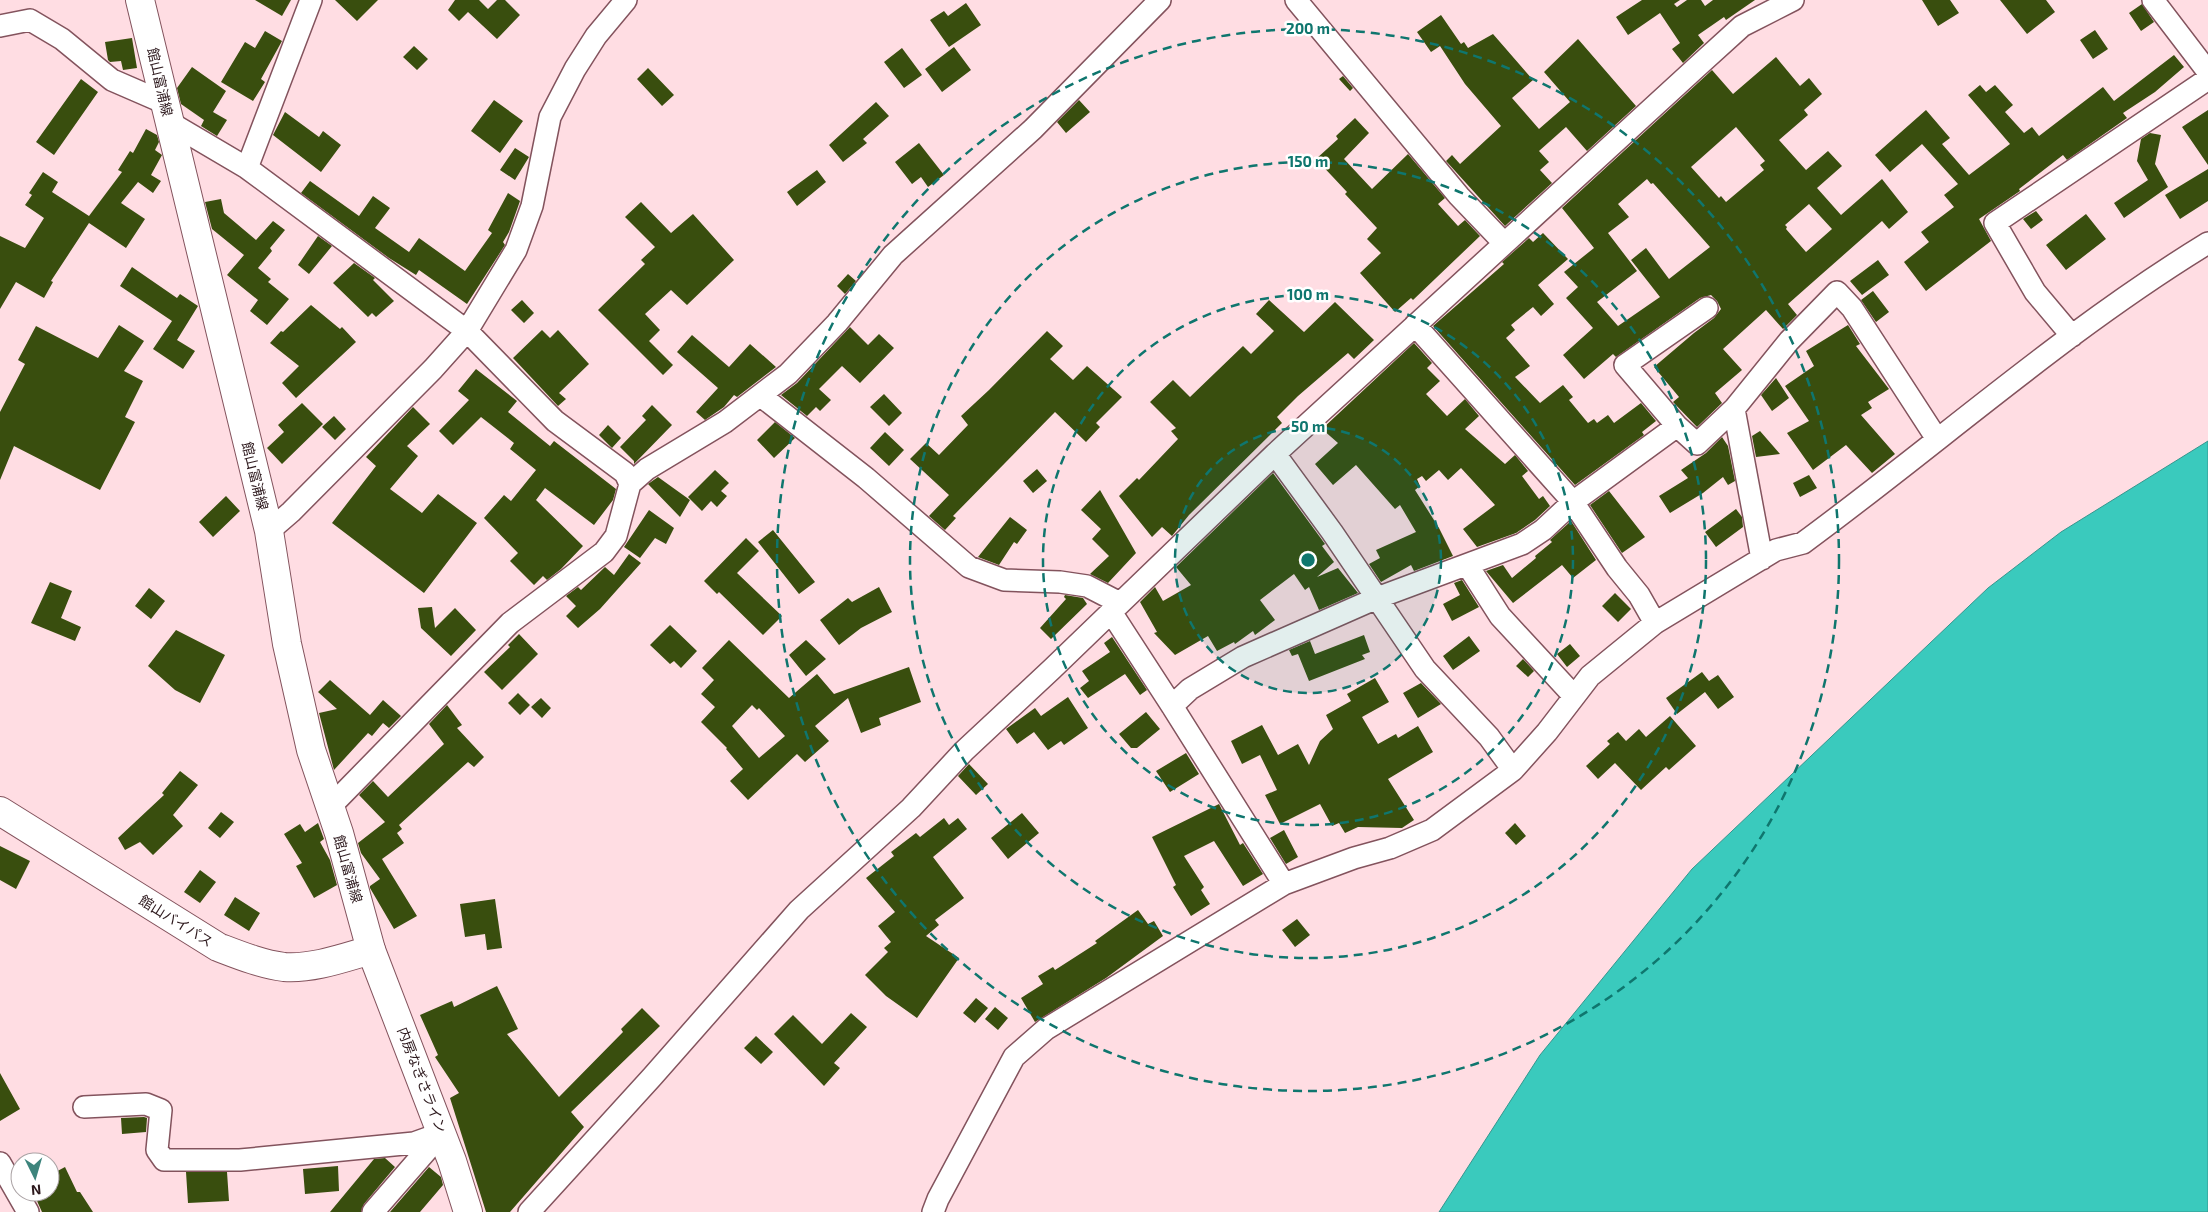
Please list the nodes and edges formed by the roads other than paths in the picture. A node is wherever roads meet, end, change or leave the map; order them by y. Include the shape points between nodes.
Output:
1 (140, 0) edge
2 (310, 0) edge
3 (626, 0) edge
4 (1160, 0) edge
5 (1296, 0) edge
6 (1793, 0) edge
7 (2153, 0) edge
8 (0, 26) edge
9 (2208, 72) edge
10 (2208, 79) edge
11 (167, 113) junction
12 (247, 168) junction
13 (1504, 243) junction
14 (2208, 243) edge
15 (1707, 308) dead end
16 (1416, 325) junction
17 (467, 331) junction
18 (2072, 336) junction
19 (761, 396) junction
20 (1734, 409) junction
21 (1677, 426) junction
22 (1937, 439) junction
23 (1275, 454) junction
24 (630, 484) junction
25 (1573, 502) junction
26 (269, 530) junction
27 (1762, 558) junction
28 (1468, 566) junction
29 (1377, 598) junction
30 (1115, 608) junction
31 (1655, 623) junction
32 (1573, 695) junction
33 (1172, 706) junction
34 (1513, 770) junction
35 (330, 807) junction
36 (0, 811) edge
37 (1284, 884) junction
38 (371, 950) junction
39 (84, 1107) dead end
40 (442, 1133) junction
41 (0, 1162) edge
42 (28, 1212) edge
43 (373, 1212) edge
44 (468, 1212) edge
45 (529, 1212) edge
46 (933, 1212) edge

1 - 11 main road, 館山富浦線
2 - 12 street
3 - 17 street via 586,52 550,116 532,206 516,250
4 - 19 street via 1033,129 893,255 838,323 788,374
5 - 13 street via 1459,196
6 - 13 street via 1742,26
7 - 9 street
8 - 11 street via 30,20 62,39 112,80
10 - 18 street via 1995,224 2035,292
11 - 12 street
11 - 26 main road, 館山富浦線
12 - 17 street
13 - 16 street
14 - 18 street via 2165,269
15 - 21 street via 1626,365
16 - 23 street
16 - 25 street
17 - 24 street via 555,421 625,473
17 - 26 street via 291,512
18 - 22 street
19 - 24 street via 647,469
19 - 30 street via 866,478 969,567 1004,580 1087,586
20 - 21 street via 1697,444
20 - 22 street via 1789,341 1837,292 1852,308
20 - 27 street
21 - 25 street
22 - 27 street via 1803,543 1776,550
23 - 29 street
23 - 30 street
24 - 35 street via 616,536 604,552 510,623
25 - 28 street via 1543,530 1522,544
25 - 31 street
26 - 35 main road, 館山富浦線 via 289,654 311,750
27 - 31 street
28 - 29 street
28 - 32 street via 1500,616
29 - 33 street via 1243,657 1190,690
29 - 34 street via 1425,669 1489,737
30 - 33 street
30 - 45 street via 964,751 911,808 799,910
31 - 32 street via 1590,676
32 - 34 street via 1547,732
33 - 37 street
34 - 37 street via 1432,830 1390,848
35 - 38 main road, 館山富浦線
36 - 38 main road, 館山バイパス via 218,947 243,957 284,967 307,966
37 - 46 street via 1046,1029 1014,1057
38 - 40 main road, 内房なぎさライン
39 - 40 street via 146,1104 161,1110 157,1150 164,1160 240,1160 414,1143
40 - 43 street
40 - 44 main road, 内房なぎさライン
41 - 42 street

